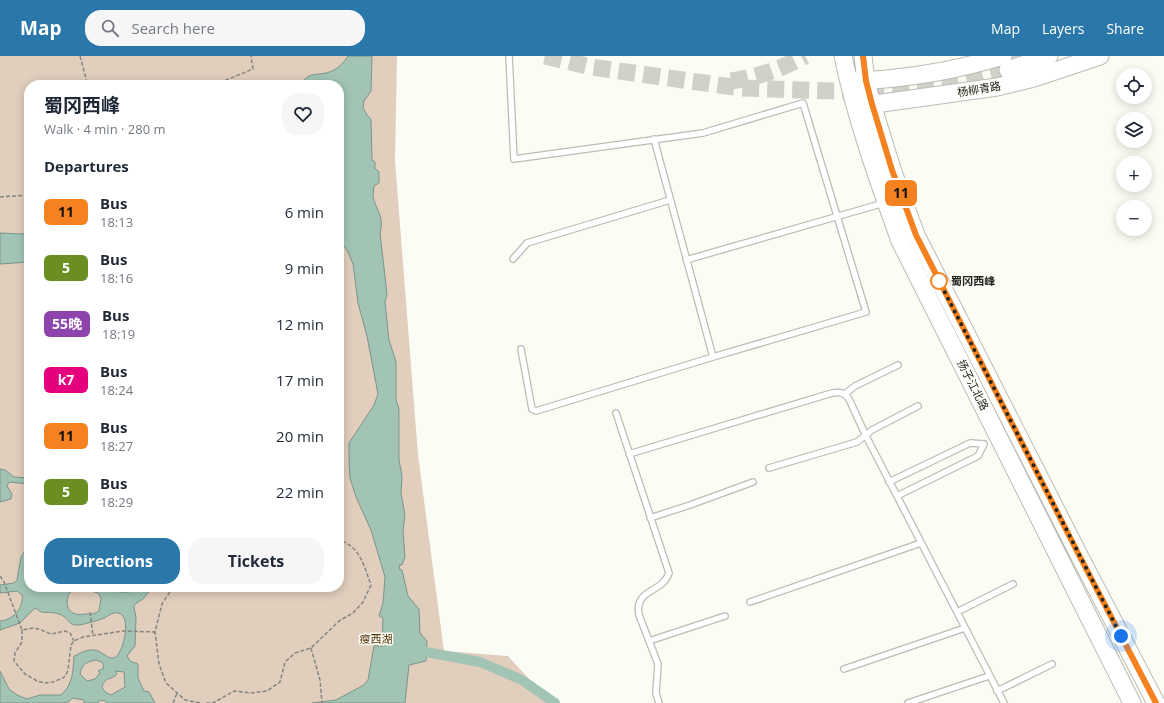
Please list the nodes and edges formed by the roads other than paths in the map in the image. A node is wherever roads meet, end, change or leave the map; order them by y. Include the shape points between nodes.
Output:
1 (509, 56) edge
2 (843, 56) edge
3 (863, 56) edge
4 (1049, 56) edge
5 (1100, 56) edge
6 (1006, 63) edge
7 (866, 81) junction
8 (849, 82) junction
9 (872, 104) junction
10 (855, 106) junction
11 (654, 140) junction
12 (670, 200) junction
13 (886, 202) junction
14 (838, 217) junction
15 (513, 259) dead end
16 (686, 260) junction
17 (521, 348) dead end
18 (713, 357) junction
19 (898, 365) dead end
20 (845, 394) junction
21 (918, 406) dead end
22 (616, 413) dead end
23 (866, 436) junction
24 (629, 454) junction
25 (769, 468) dead end
26 (753, 482) dead end
27 (889, 482) junction
28 (897, 496) junction
29 (650, 518) junction
30 (921, 543) junction
31 (1013, 584) dead end
32 (750, 602) dead end
33 (957, 612) junction
34 (724, 616) dead end
35 (965, 628) junction
36 (649, 641) junction
37 (1052, 664) dead end
38 (844, 669) dead end
39 (989, 676) junction
40 (997, 691) junction
41 (659, 703) edge
42 (908, 703) edge
43 (1004, 703) edge
44 (1132, 703) edge
45 (1156, 703) edge

1 - 11 lane via 514,159
2 - 8 main road, 扬子江北路
3 - 7 main road, 扬子江北路
4 - 6 main road
5 - 9 main road, 杨柳青路 via 1034,78 997,87
6 - 7 main road via 975,64 925,75
7 - 8 main road
7 - 9 main road, 扬子江北路
8 - 10 main road, 扬子江北路
9 - 10 main road, 杨柳青路
9 - 45 main road, 扬子江北路 via 892,170 916,235
10 - 13 main road, 扬子江北路
11 - 12 lane
11 - 14 lane via 703,133 803,103
12 - 15 lane via 527,243
12 - 16 lane
13 - 14 lane
13 - 44 main road, 扬子江北路 via 900,241
14 - 16 lane
14 - 18 lane via 866,312
16 - 18 lane
17 - 18 lane via 532,409 536,411
19 - 20 lane via 855,386
20 - 23 lane
20 - 24 lane via 839,392
21 - 23 lane via 872,430
22 - 24 lane
23 - 25 lane via 857,442
23 - 27 lane
24 - 29 lane
26 - 29 lane
27 - 28 lane
27 - 28 lane via 970,443 984,444 978,456
28 - 30 lane
29 - 36 lane via 669,573 660,586 640,600 639,615
30 - 32 lane
30 - 33 lane
31 - 33 lane
33 - 35 lane
34 - 36 lane
35 - 38 lane
35 - 39 lane
36 - 41 lane via 658,664 656,693
37 - 40 lane
39 - 40 lane
39 - 42 lane
40 - 43 lane

